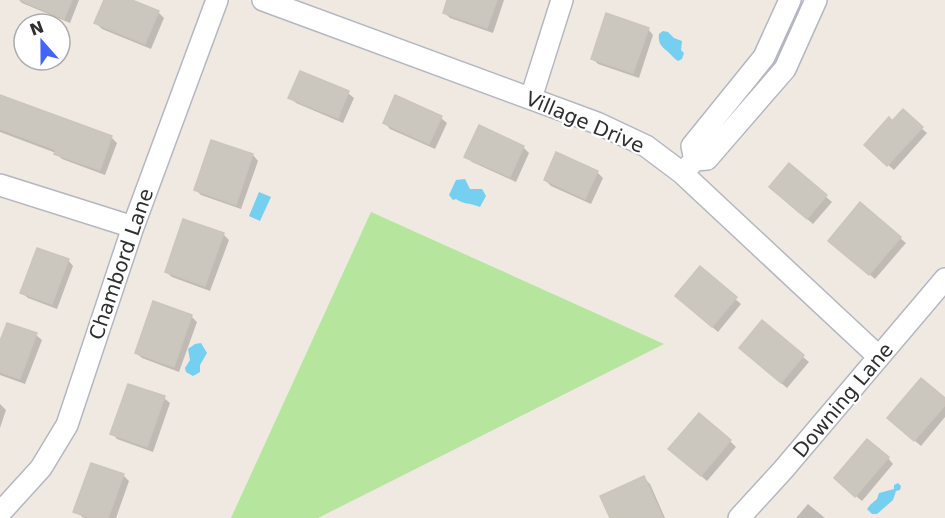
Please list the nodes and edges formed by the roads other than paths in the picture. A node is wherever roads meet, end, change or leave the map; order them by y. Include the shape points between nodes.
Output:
1 (217, 0) edge
2 (263, 0) edge
3 (562, 0) edge
4 (790, 0) edge
5 (816, 0) edge
6 (531, 98) junction
7 (688, 166) junction
8 (0, 185) edge
9 (133, 227) junction
10 (945, 279) edge
11 (879, 357) junction
12 (0, 513) edge
13 (739, 518) edge

1 - 9 street, Chambord Lane
2 - 6 street, Village Drive
3 - 6 street
4 - 7 street via 764,57 692,146
5 - 7 street via 785,69 707,159
6 - 7 street, Village Drive via 597,123
7 - 11 street, Village Drive
8 - 9 street
9 - 12 street, Chambord Lane via 67,425 41,468
10 - 11 street, Downing Lane
11 - 13 street, Downing Lane

